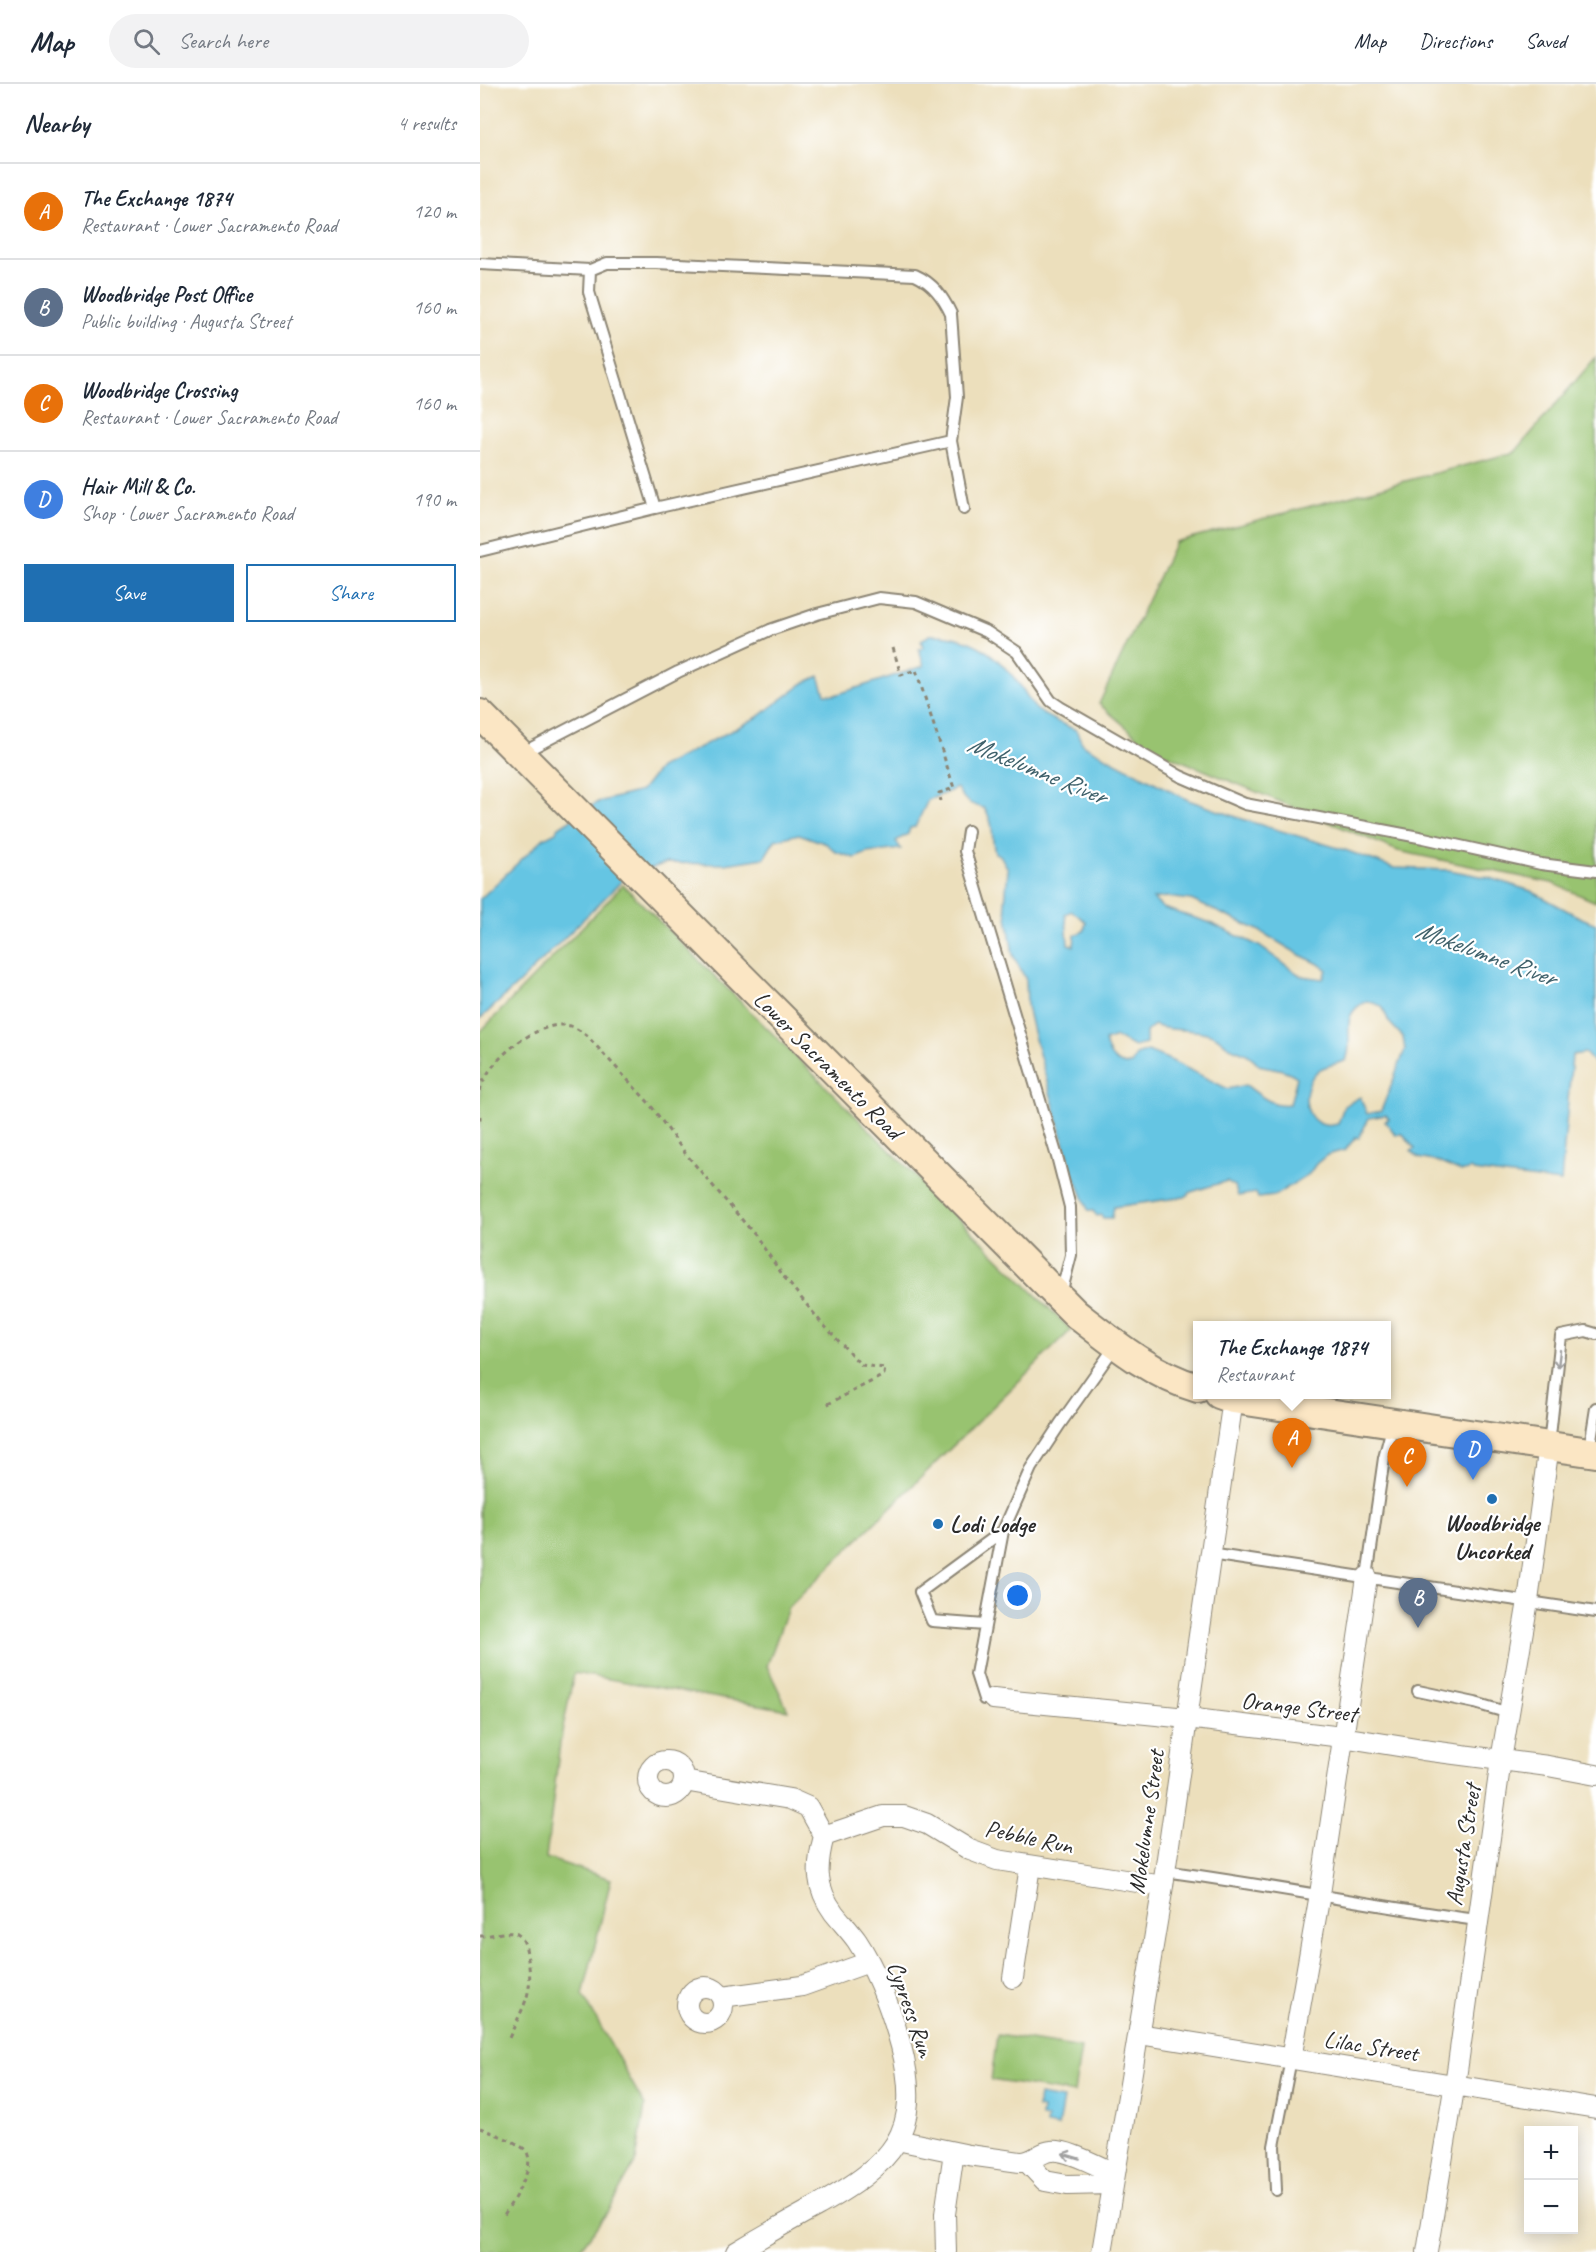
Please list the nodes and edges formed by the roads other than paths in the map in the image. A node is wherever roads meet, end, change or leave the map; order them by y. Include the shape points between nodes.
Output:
1 (480, 264) edge
2 (590, 270) junction
3 (951, 441) junction
4 (655, 508) junction
5 (964, 509) dead end
6 (480, 551) edge
7 (480, 714) edge
8 (520, 754) junction
9 (968, 831) dead end
10 (1596, 871) edge
11 (1060, 1297) junction
12 (1596, 1334) edge
13 (1116, 1345) junction
14 (1193, 1386) edge
15 (1226, 1399) edge
16 (1239, 1399) edge
17 (1596, 1408) edge
18 (1393, 1422) junction
19 (1549, 1445) junction
20 (1592, 1452) edge
21 (1003, 1531) junction
22 (1210, 1554) junction
23 (1367, 1577) junction
24 (1528, 1601) junction
25 (1596, 1612) edge
26 (985, 1625) junction
27 (1418, 1691) dead end
28 (993, 1699) joint
29 (1509, 1713) junction
30 (1187, 1719) junction
31 (1342, 1737) junction
32 (1501, 1760) junction
33 (1596, 1775) edge
34 (684, 1781) dead end
35 (824, 1836) junction
36 (1030, 1866) junction
37 (1163, 1878) junction
38 (1320, 1894) junction
39 (1477, 1920) junction
40 (869, 1962) junction
41 (1013, 1978) dead end
42 (722, 1997) dead end
43 (1139, 2034) junction
44 (1291, 2059) junction
45 (1454, 2085) junction
46 (1596, 2108) edge
47 (897, 2140) junction
48 (954, 2152) junction
49 (1028, 2163) junction
50 (1113, 2178) junction
51 (1276, 2190) dead end
52 (736, 2252) edge
53 (946, 2252) edge
54 (1102, 2252) edge
55 (1427, 2252) edge

1 - 2 lane
2 - 3 lane via 607,263 656,263 915,275 924,279 951,314 957,397
2 - 4 lane via 589,292
3 - 4 lane
3 - 5 lane
4 - 6 lane
7 - 8 main road, Lower Sacramento Road
8 - 10 lane via 678,672 770,630 879,598 898,600 916,602 987,632 1017,652 1060,707 1180,776 1245,804 1541,864
8 - 11 main road, Lower Sacramento Road
9 - 11 lane via 965,851 1070,1207 1071,1255
11 - 13 main road, Lower Sacramento Road
12 -> 19 lane via 1586,1331 1561,1336
13 - 14 main road, Lower Sacramento Road
13 - 21 lane via 1032,1468
15 - 22 street, Mokelumne Street
16 - 18 main road
17 - 20 lane
18 - 19 main road
18 - 23 lane
19 - 20 main road
19 - 24 street, Augusta Street
21 - 26 lane
21 - 26 lane via 920,1592 932,1621
22 - 23 lane
22 - 30 street, Mokelumne Street
23 - 24 lane
23 - 31 street
24 - 25 lane
24 - 29 street, Augusta Street
26 - 28 lane via 976,1674 984,1698
27 - 29 lane
28 - 30 street, Orange Street
29 - 32 street, Augusta Street
30 - 31 street, Orange Street
30 - 37 street, Mokelumne Street
31 - 32 street, Orange Street
31 - 38 street
32 - 33 street, Orange Street
32 - 39 street, Augusta Street
34 - 35 street via 790,1799 808,1807
35 - 36 street, Pebble Run via 883,1816 904,1816 927,1824 970,1850
35 - 40 street, Cypress Run via 817,1869 822,1890
36 - 37 street, Pebble Run
36 - 41 street
37 - 38 lane
37 - 43 street, Mokelumne Street
38 - 39 lane
38 - 44 street
39 - 45 street, Augusta Street
40 - 42 street via 802,1986
40 - 47 street, Cypress Run via 889,2008 906,2072 907,2107
43 - 44 street, Lilac Street
43 - 50 street, Mokelumne Street
44 - 45 street, Lilac Street
44 - 51 lane via 1274,2146
45 - 46 street, Lilac Street
45 - 55 street, Augusta Street
47 - 48 street
47 - 52 street, Cypress Run via 879,2164 856,2183
48 - 49 street
48 - 53 street via 945,2214
49 - 50 street via 1045,2181 1067,2185
50 -> 49 street via 1074,2155 1050,2151
50 - 54 street, Mokelumne Street

